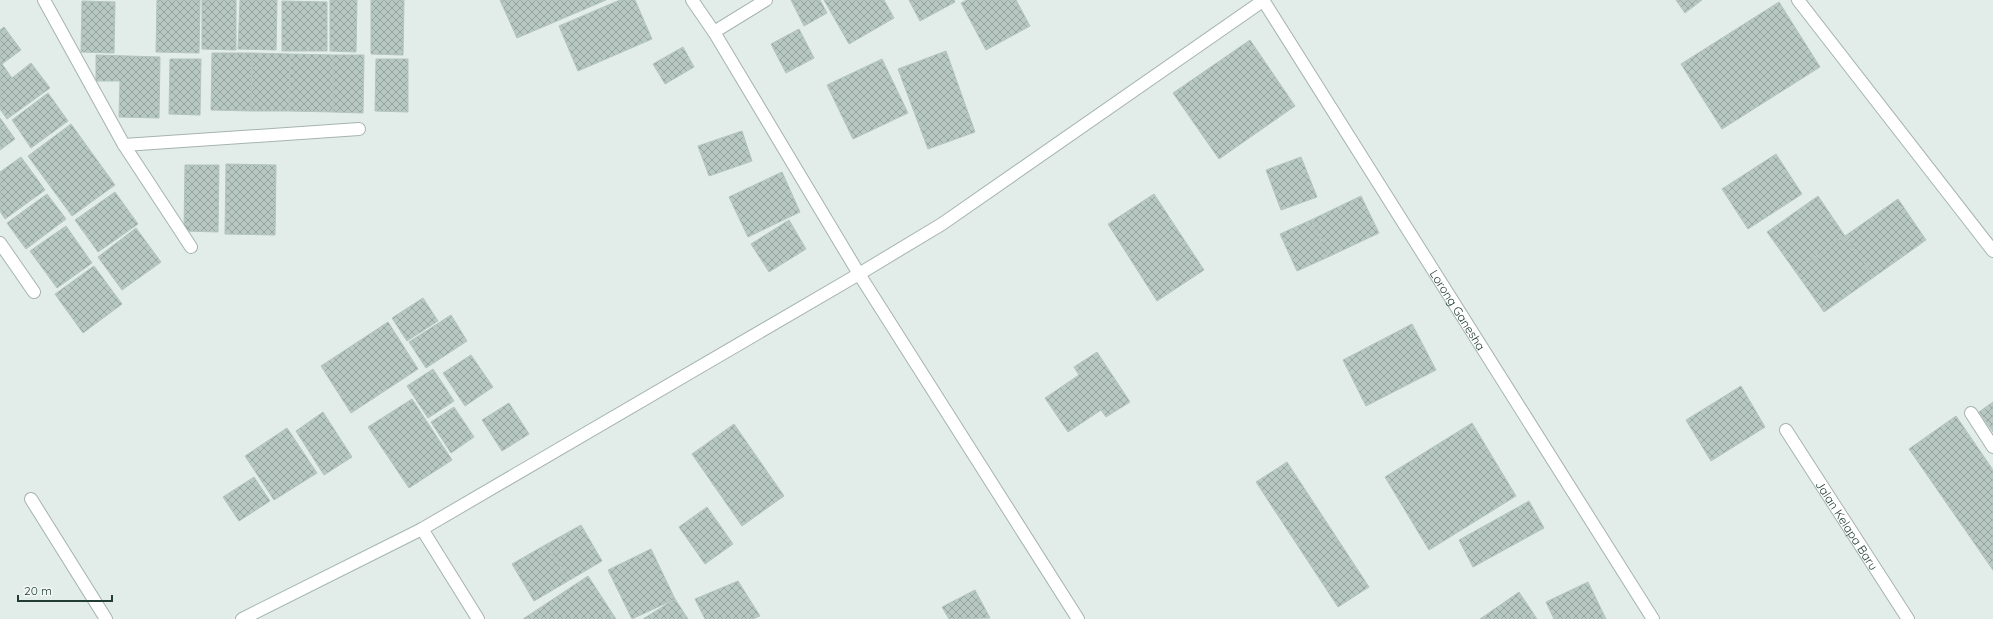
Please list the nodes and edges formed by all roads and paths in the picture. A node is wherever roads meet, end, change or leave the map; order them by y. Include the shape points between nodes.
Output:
1 (44, 0) edge
2 (692, 0) edge
3 (766, 0) edge
4 (1264, 0) edge
5 (1798, 0) edge
6 (714, 32) junction
7 (359, 129) dead end
8 (124, 145) junction
9 (0, 243) edge
10 (191, 247) dead end
11 (1993, 251) edge
12 (859, 274) junction
13 (34, 292) dead end
14 (1970, 413) dead end
15 (1786, 430) dead end
16 (1993, 447) edge
17 (31, 499) dead end
18 (422, 529) junction
19 (106, 619) edge
20 (242, 619) edge
21 (478, 619) edge
22 (1078, 619) edge
23 (1653, 619) edge
24 (1908, 619) edge

1 - 8 street
2 - 6 street
3 - 6 street
4 - 12 street via 942,224
4 - 23 street, Lorong Ganesha
5 - 11 street
6 - 12 street
7 - 8 street
8 - 10 street
9 - 13 street
12 - 18 street
12 - 22 street
14 - 16 street
15 - 24 street, Jalan Kelapa Baru
17 - 19 street
18 - 20 street
18 - 21 street

